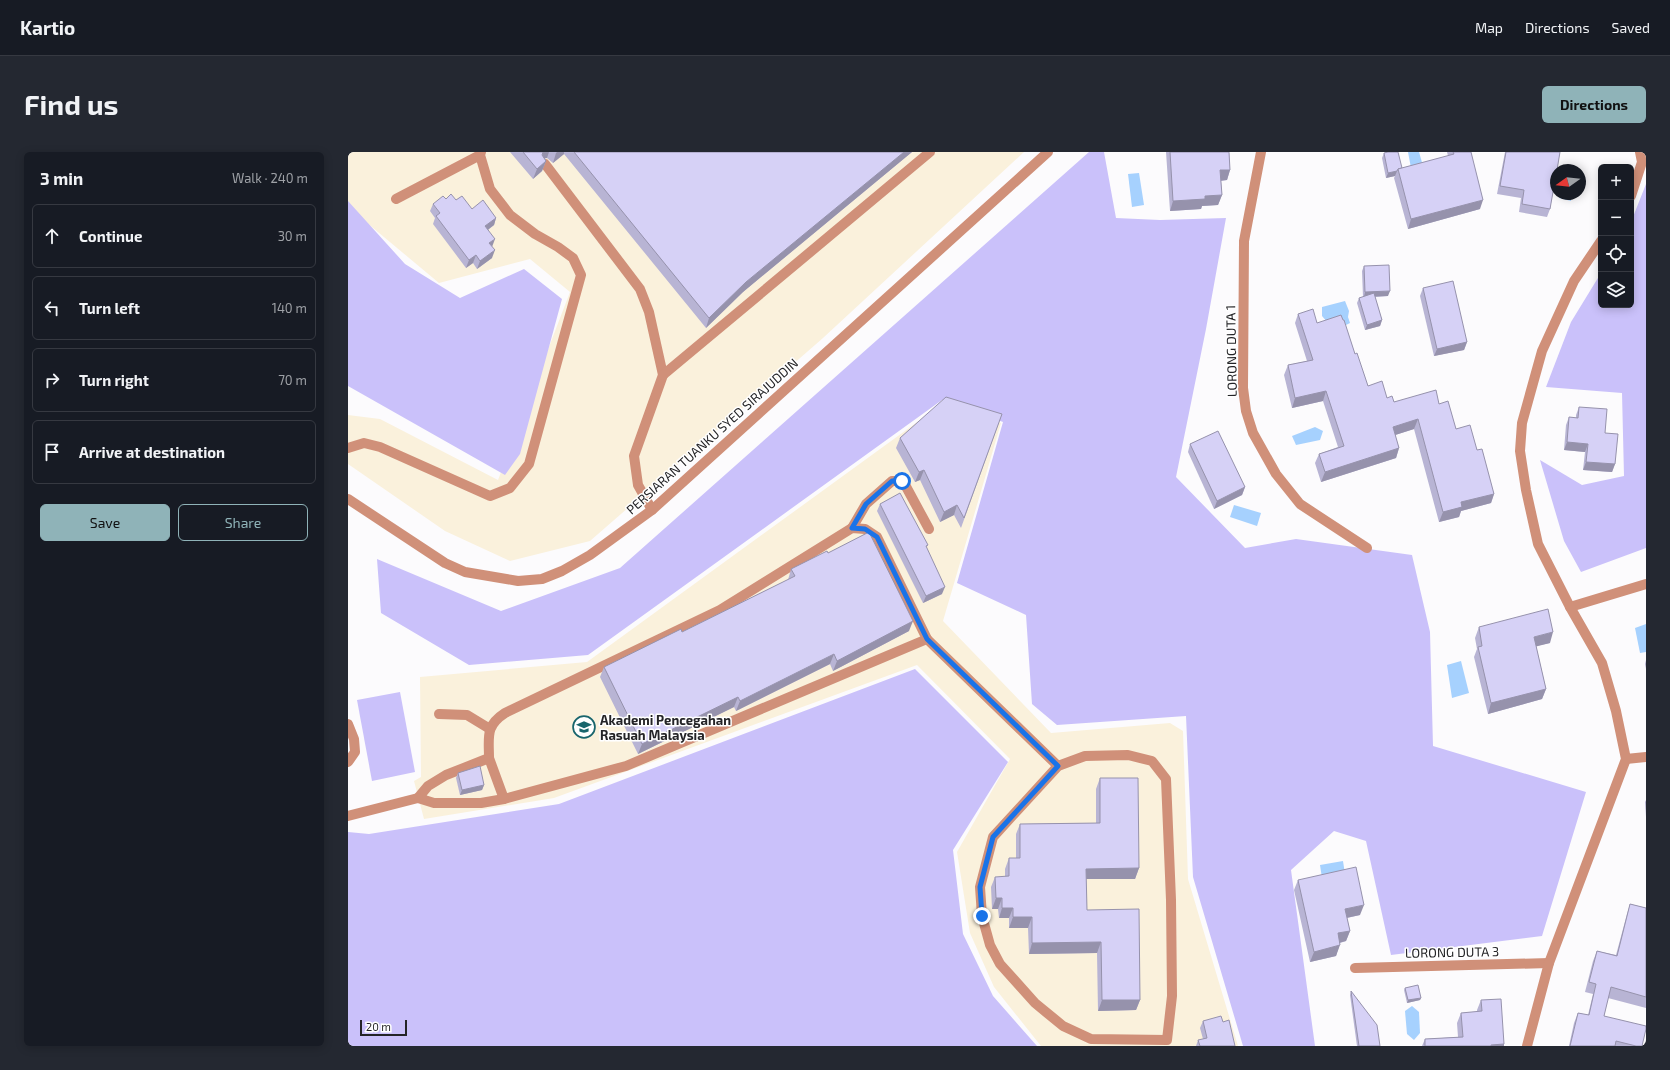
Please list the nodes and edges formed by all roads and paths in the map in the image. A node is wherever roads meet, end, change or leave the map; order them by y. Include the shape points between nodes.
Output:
1 (930, 152) edge
2 (1048, 152) edge
3 (1261, 152) edge
4 (1640, 152) edge
5 (481, 153) edge
6 (545, 164) edge
7 (1634, 187) edge
8 (396, 199) dead end
9 (1598, 245) edge
10 (663, 375) junction
11 (348, 448) edge
12 (348, 499) edge
13 (652, 510) junction
14 (852, 528) junction
15 (930, 529) dead end
16 (1366, 548) dead end
17 (1646, 584) edge
18 (1570, 606) junction
19 (927, 639) junction
20 (439, 714) dead end
21 (348, 724) edge
22 (490, 729) junction
23 (1646, 757) edge
24 (488, 758) junction
25 (1626, 759) junction
26 (348, 762) edge
27 (1058, 766) junction
28 (418, 798) junction
29 (504, 799) junction
30 (348, 816) edge
31 (1549, 963) junction
32 (1355, 968) dead end
33 (1167, 1043) edge
34 (1527, 1046) edge

1 - 10 street
2 - 13 street, PERSIARAN TUANKU SYED SIRAJUDDIN
3 - 16 street, LORONG DUTA 1 via 1244,242 1243,388 1246,411 1253,433 1276,474 1300,504
4 - 7 street via 1642,162
5 - 8 street
5 - 11 street via 490,189 510,215 573,258 581,275 529,464 510,488 490,496 380,447 364,443
6 - 10 street via 640,289 649,312
9 - 18 street via 1574,280 1542,351 1522,423 1520,451 1538,544
10 - 13 street via 634,456 638,485
12 - 13 street, PERSIARAN TUANKU SYED SIRAJUDDIN via 445,563 465,572 518,581 542,579 562,571 590,555
14 - 15 street via 866,504 892,481 902,481
14 - 19 street via 865,529 877,537
14 - 22 street via 720,610 505,712 495,720
17 - 18 street
18 - 25 street via 1602,663
19 - 27 street
19 - 29 street via 626,766
20 - 22 street via 467,715
21 - 26 street via 354,739 355,752
22 - 24 street
23 - 25 street
24 - 28 street via 446,775 428,786
24 - 29 street
25 - 31 street
27 - 33 street via 1085,756 1128,755 1152,761 1166,779 1172,981
27 - 33 street via 993,837 980,887 982,916 990,945 1000,964 1035,1003 1063,1026 1090,1039
28 - 29 street via 434,804 481,803
28 - 30 street
31 - 32 street, LORONG DUTA 3
31 - 34 street

